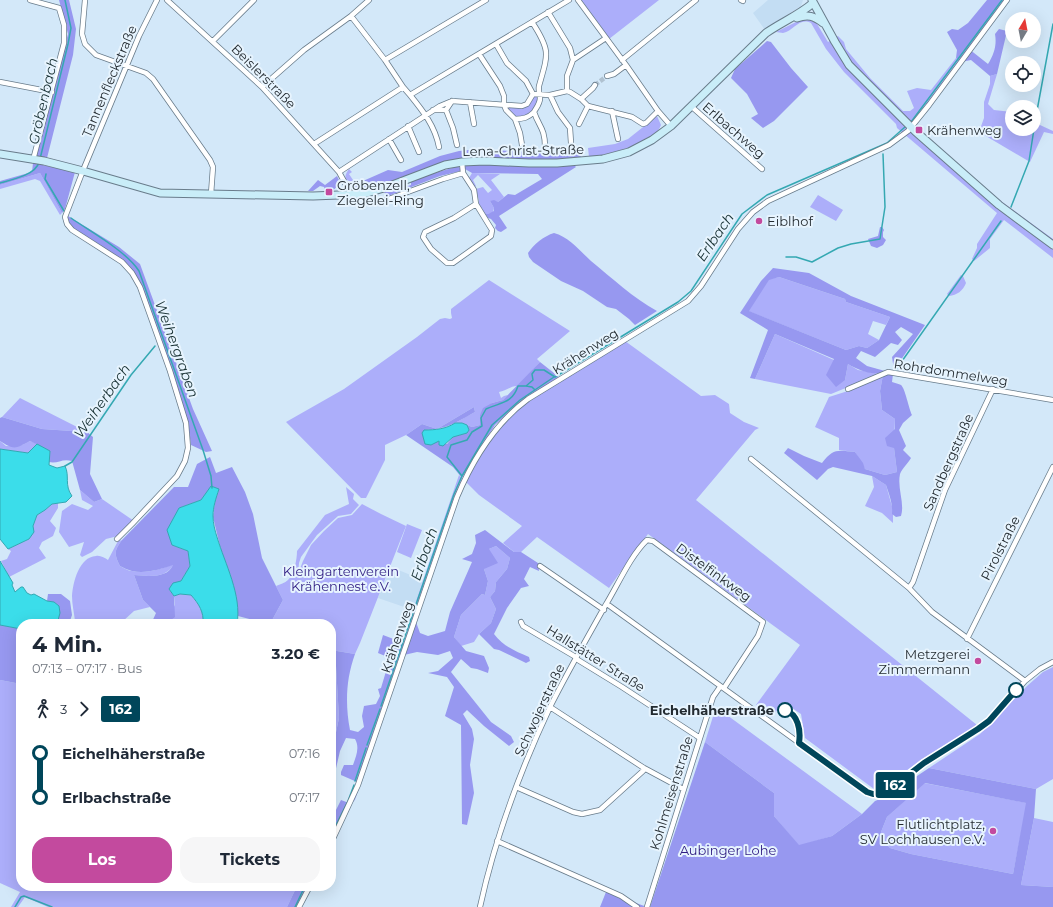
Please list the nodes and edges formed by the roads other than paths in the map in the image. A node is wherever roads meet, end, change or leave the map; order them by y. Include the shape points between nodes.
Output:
1 (30, 0) edge
2 (84, 0) edge
3 (158, 0) edge
4 (167, 0) edge
5 (254, 0) edge
6 (369, 0) edge
7 (486, 0) edge
8 (569, 0) edge
9 (578, 0) edge
10 (696, 0) edge
11 (1007, 0) edge
12 (814, 1) edge
13 (548, 12) junction
14 (351, 16) junction
15 (532, 22) junction
16 (826, 26) junction
17 (774, 28) junction
18 (606, 38) junction
19 (213, 41) junction
20 (496, 44) junction
21 (479, 54) junction
22 (385, 60) junction
23 (573, 60) junction
24 (622, 60) junction
25 (626, 65) junction
26 (127, 66) junction
27 (607, 76) tunnel mouth
28 (0, 82) edge
29 (595, 85) tunnel mouth
30 (262, 87) junction
31 (403, 87) junction
32 (567, 91) junction
33 (52, 92) junction
34 (533, 94) junction
35 (539, 94) junction
36 (410, 95) junction
37 (550, 95) junction
38 (581, 99) junction
39 (452, 101) junction
40 (470, 102) junction
41 (504, 105) junction
42 (588, 106) junction
43 (692, 107) junction
44 (433, 110) junction
45 (446, 110) junction
46 (612, 111) junction
47 (658, 111) junction
48 (534, 112) junction
49 (426, 115) junction
50 (515, 119) junction
51 (474, 124) dead end
52 (580, 124) dead end
53 (408, 126) junction
54 (671, 126) junction
55 (912, 128) junction
56 (389, 139) junction
57 (618, 139) dead end
58 (571, 143) dead end
59 (314, 144) junction
60 (457, 145) dead end
61 (522, 145) dead end
62 (439, 147) dead end
63 (545, 147) dead end
64 (419, 152) dead end
65 (0, 154) edge
66 (38, 160) junction
67 (401, 160) dead end
68 (462, 162) junction
69 (762, 169) dead end
70 (83, 171) junction
71 (339, 172) junction
72 (463, 173) junction
73 (211, 194) junction
74 (351, 194) junction
75 (379, 201) dead end
76 (476, 204) junction
77 (1053, 245) edge
78 (848, 389) dead end
79 (993, 389) junction
80 (1053, 400) edge
81 (751, 459) dead end
82 (1053, 467) edge
83 (117, 539) dead end
84 (651, 540) joint
85 (540, 566) dead end
86 (908, 588) junction
87 (607, 604) junction
88 (604, 610) junction
89 (521, 622) dead end
90 (763, 622) joint
91 (967, 639) junction
92 (576, 658) junction
93 (1053, 662) edge
94 (1024, 681) junction
95 (722, 687) junction
96 (550, 707) junction
97 (700, 738) junction
98 (644, 768) junction
99 (516, 787) junction
100 (683, 788) junction
101 (336, 832) edge
102 (497, 841) junction
103 (307, 891) edge
104 (299, 907) edge
105 (480, 907) edge
106 (637, 907) edge
107 (647, 907) edge

1 - 33 street via 59,8 64,25 64,43
2 - 26 street via 82,34 85,44 96,55
3 - 26 street, Tannenfleckstraße via 144,25
4 - 19 street, Beislerstraße
5 - 19 street
6 - 14 street
7 - 22 street
8 - 13 street
9 - 18 street
10 - 24 street
11 - 55 street, Krähenweg
12 - 16 street
12 - 17 street, Lena-Christ-Straße via 802,12
13 - 15 street
13 - 23 street via 570,48
14 - 22 street
14 - 30 street via 304,50
15 - 20 street
15 - 35 street via 546,47
16 - 17 street via 812,16 804,15
16 - 55 street via 849,65
17 - 43 street, Lena-Christ-Straße
18 - 23 street
18 - 24 street
19 - 30 street, Beislerstraße
20 - 21 street
20 - 34 street via 507,63 526,81
21 - 36 street
21 - 41 street, Lena-Christ-Straße via 500,86
22 - 31 street
23 - 32 street via 567,76
24 - 25 street
25 - 27 street
25 - 47 street
26 - 70 street, Tannenfleckstraße
26 - 73 street via 146,73 153,79 210,160 213,167
28 - 33 street
29 - 38 street
30 - 59 street, Beislerstraße
31 - 36 street
31 - 59 street
32 - 37 street
32 - 38 street
33 - 66 street
34 - 35 street
34 - 41 street via 528,104
35 - 37 street
35 - 48 street via 539,104
36 - 49 street
37 - 58 street, Lena-Christ-Straße via 570,128
38 - 42 street
39 - 40 street
39 - 44 street
39 - 45 street
40 - 41 street
40 - 51 street, Lena-Christ-Straße
41 - 50 street, Lena-Christ-Straße
42 - 46 street
42 - 52 street
43 - 54 street, Lena-Christ-Straße
43 - 69 street, Erlbachweg
44 - 45 street
44 - 49 street
45 - 60 street, Lena-Christ-Straße
46 - 47 street via 632,117 643,124
46 - 57 street
47 - 54 street
48 - 50 street via 522,119
48 - 63 street, Lena-Christ-Straße via 543,130
49 - 53 street
49 - 62 street
50 - 61 street, Lena-Christ-Straße
53 - 56 street
53 - 64 street
54 - 68 street, Lena-Christ-Straße via 629,152 603,159 557,163
55 - 77 street via 999,205
55 - 101 street, Krähenweg via 889,145 768,201 753,212 738,229 701,286 688,300 528,399 495,429 457,497 358,785
56 - 67 street
56 - 71 street
59 - 71 street, Beislerstraße
65 - 66 street, Lena-Christ-Straße
66 - 70 street, Lena-Christ-Straße
68 - 72 street
68 - 74 street, Lena-Christ-Straße via 445,165 364,194
70 - 73 street, Lena-Christ-Straße via 160,193
70 - 83 street, Tannenfleckstraße via 65,217 67,224 72,230 122,262 132,273 140,287 186,423 188,448 177,476
71 - 74 street, Beislerstraße
72 - 75 street
72 - 76 street via 474,190
73 - 74 street, Lena-Christ-Straße
76 - 76 street via 423,234 431,249 447,263 453,263 491,236 492,230
78 - 79 street, Rohrdommelweg via 888,372
79 - 80 street, Rohrdommelweg
79 - 86 street, Sandbergstraße via 945,490 913,582
81 - 86 street
82 - 91 street, Pirolstraße
84 - 87 street, Schwojerstraße via 647,540 640,548
84 - 90 street, Distelfinkweg
85 - 88 street
86 - 91 street via 932,612
87 - 88 street, Schwojerstraße
87 - 95 street
88 - 92 street, Schwojerstraße
89 - 92 street, Hallstätter Straße via 523,626
90 - 95 street, Kohlmeisenstraße via 758,636
91 - 94 street
92 - 96 street, Schwojerstraße
92 - 97 street, Hallstätter Straße
93 - 94 street
94 - 95 street via 989,721 881,794 867,792
95 - 97 street, Kohlmeisenstraße via 714,697
96 - 98 street
96 - 99 street, Schwojerstraße
97 - 100 street, Kohlmeisenstraße
98 - 99 street via 600,810 582,814
98 - 100 street
99 - 102 street, Schwojerstraße
100 - 107 street, Kohlmeisenstraße
102 - 105 street, Schwojerstraße
102 - 106 street via 621,896
103 - 104 street

